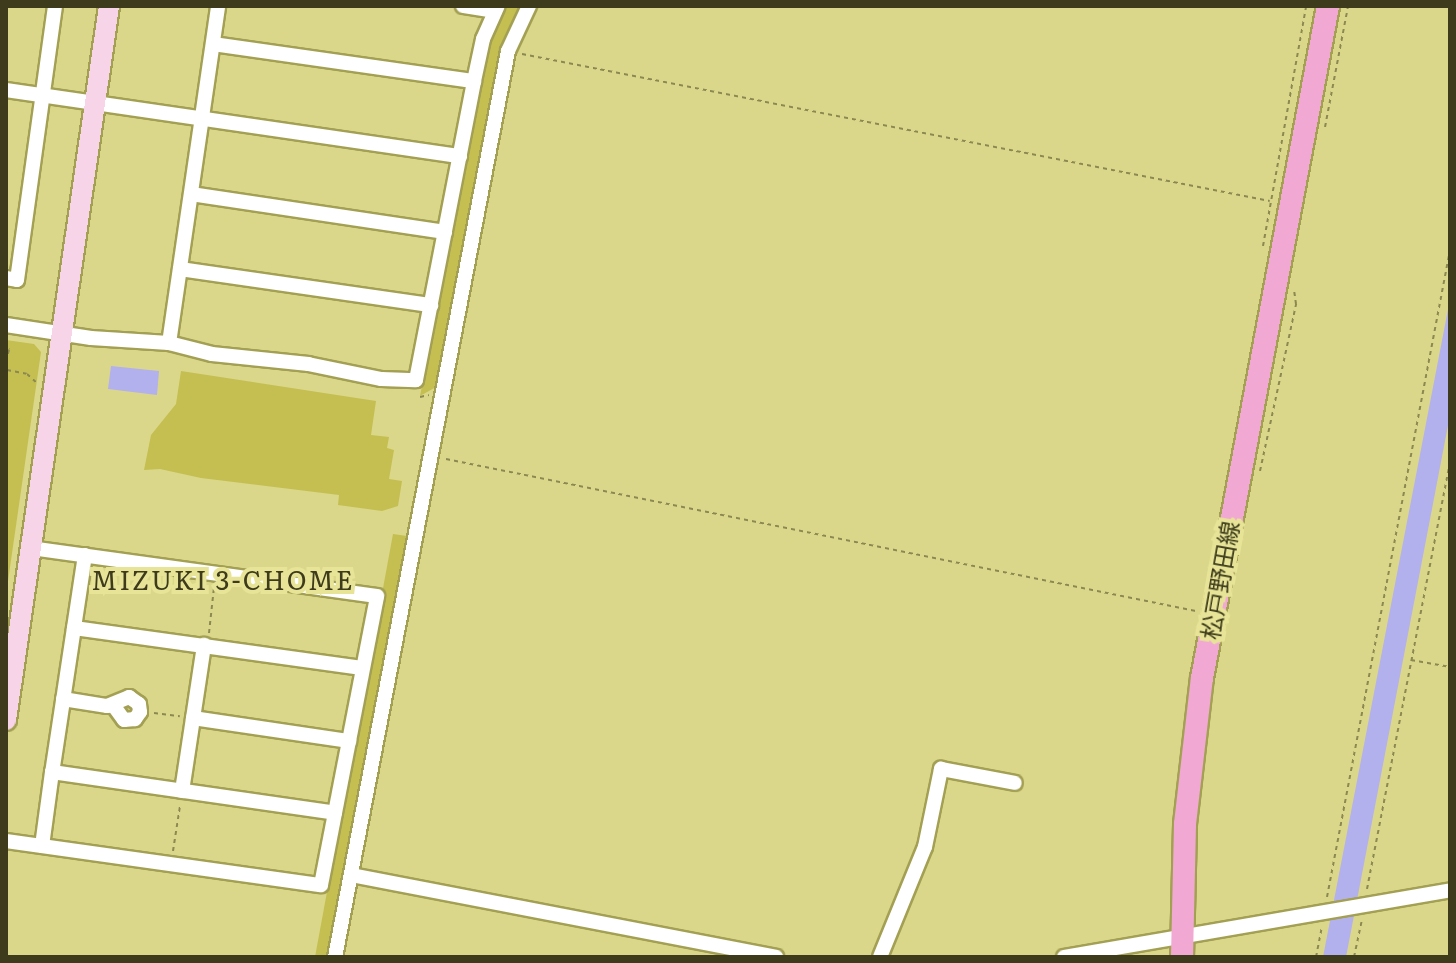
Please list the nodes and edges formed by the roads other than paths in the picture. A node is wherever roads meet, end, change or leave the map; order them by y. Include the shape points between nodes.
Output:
1 (55, 6) edge
2 (109, 6) edge
3 (218, 6) edge
4 (463, 6) edge
5 (529, 6) edge
6 (1328, 6) edge
7 (496, 9) edge
8 (213, 44) junction
9 (474, 81) junction
10 (6, 90) edge
11 (42, 95) junction
12 (94, 103) junction
13 (201, 119) junction
14 (460, 156) junction
15 (191, 194) junction
16 (445, 232) junction
17 (180, 269) junction
18 (6, 278) edge
19 (431, 305) junction
20 (6, 325) edge
21 (61, 334) junction
22 (169, 343) junction
23 (31, 548) junction
24 (85, 555) junction
25 (74, 628) junction
26 (11, 644) edge
27 (205, 646) junction
28 (362, 668) junction
29 (63, 699) junction
30 (140, 710) road end
31 (193, 718) junction
32 (6, 720) edge
33 (349, 741) junction
34 (52, 772) junction
35 (1015, 783) dead end
36 (182, 791) junction
37 (335, 813) junction
38 (6, 841) edge
39 (42, 846) junction
40 (351, 875) junction
41 (1450, 890) edge
42 (1182, 946) edge
43 (335, 957) edge
44 (776, 957) edge
45 (880, 957) edge
46 (1064, 957) edge

1 - 11 street
2 - 12 street
3 - 8 street
4 - 7 street
5 - 40 street via 508,51
6 - 42 main road, 松戸野田線 via 1202,678 1185,824
7 - 9 street
8 - 9 street
8 - 13 street
9 - 14 street
10 - 11 street
11 - 12 street
11 - 18 street via 17,280
12 - 13 street
12 - 21 street
13 - 14 street
13 - 15 street
14 - 16 street
15 - 16 street
15 - 17 street
16 - 19 street
17 - 19 street
17 - 22 street
19 - 22 street via 416,380 212,354
20 - 21 street
21 - 22 street
21 - 23 street
23 - 24 street
23 - 26 street
24 - 25 street
24 - 28 street via 377,596
25 - 27 street
25 - 29 street
26 - 32 street
27 - 28 street
27 - 31 street
28 - 33 street
29 - 30 street via 113,705 129,697
29 - 34 street
31 - 33 street
31 - 36 street
33 - 37 street
34 - 36 street
34 - 39 street
35 - 45 street via 941,769 925,847
36 - 37 street
37 - 39 street via 321,885
38 - 39 street
40 - 43 street
40 - 44 street
41 - 42 street via 1324,912
42 - 46 street

